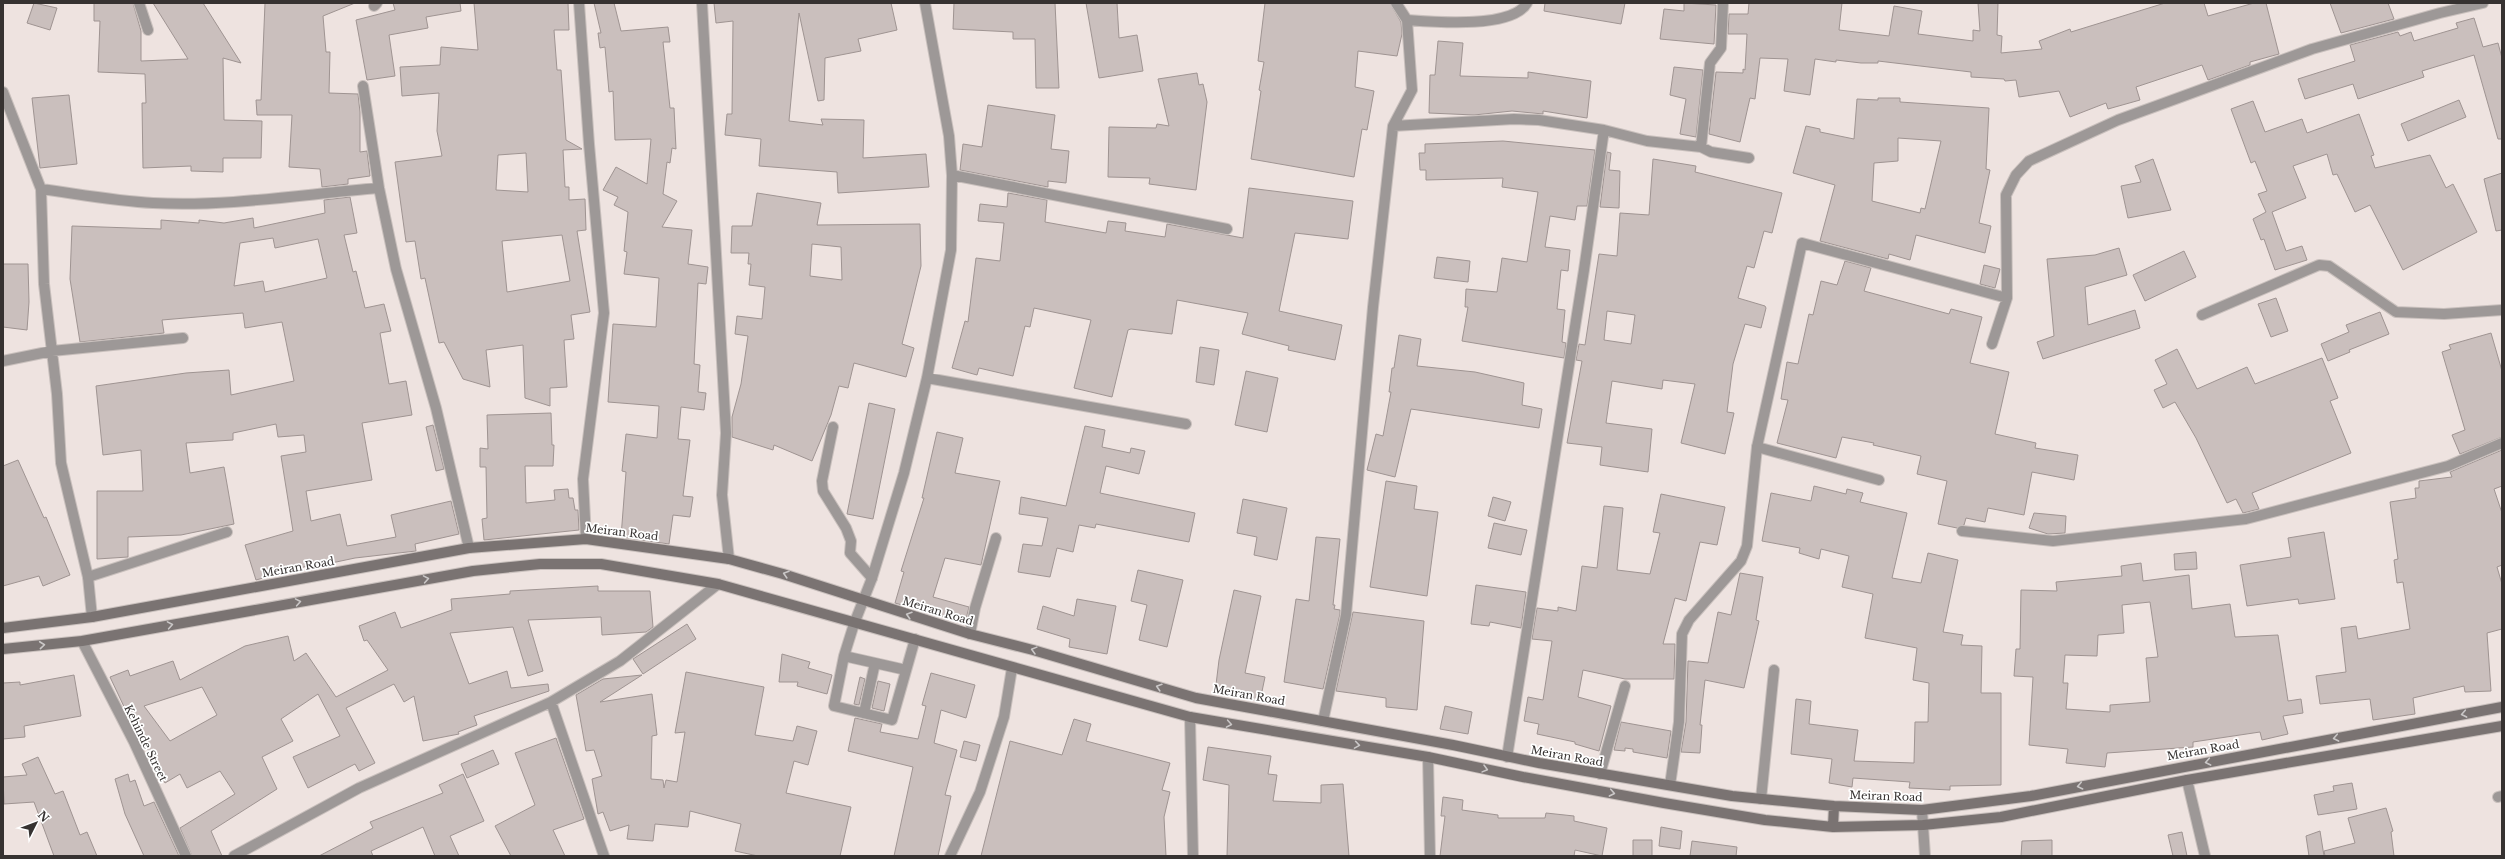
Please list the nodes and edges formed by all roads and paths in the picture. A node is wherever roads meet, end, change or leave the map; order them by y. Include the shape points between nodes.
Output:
1 (139, 3) edge
2 (580, 3) edge
3 (702, 3) edge
4 (925, 3) edge
5 (1396, 3) edge
6 (1527, 3) edge
7 (1723, 3) edge
8 (2483, 3) edge
9 (1407, 20) junction
10 (148, 30) dead end
11 (363, 86) dead end
12 (3, 92) edge
13 (1393, 126) junction
14 (1604, 130) junction
15 (1701, 147) junction
16 (1749, 158) dead end
17 (952, 176) junction
18 (380, 188) junction
19 (41, 189) junction
20 (1227, 229) dead end
21 (2007, 298) junction
22 (2502, 310) edge
23 (2202, 315) dead end
24 (183, 338) dead end
25 (1992, 344) dead end
26 (52, 351) junction
27 (3, 361) edge
28 (927, 378) junction
29 (1186, 424) dead end
30 (833, 427) dead end
31 (2502, 443) edge
32 (1758, 447) junction
33 (1879, 480) dead end
34 (1962, 531) dead end
35 (227, 532) dead end
36 (996, 538) dead end
37 (586, 539) junction
38 (469, 548) junction
39 (729, 559) junction
40 (88, 577) junction
41 (872, 578) junction
42 (718, 584) junction
43 (862, 600) junction
44 (92, 617) junction
45 (854, 624) junction
46 (3, 628) edge
47 (970, 634) junction
48 (915, 639) junction
49 (82, 641) junction
50 (3, 649) edge
51 (844, 656) junction
52 (875, 663) junction
53 (1012, 668) junction
54 (906, 670) junction
55 (1774, 670) dead end
56 (1625, 686) dead end
57 (551, 702) junction
58 (2502, 707) edge
59 (864, 713) junction
60 (1190, 717) junction
61 (1323, 721) junction
62 (2502, 726) edge
63 (1428, 757) junction
64 (1507, 757) junction
65 (1600, 774) junction
66 (2187, 780) junction
67 (1670, 784) junction
68 (1761, 799) junction
69 (1834, 806) junction
70 (1922, 810) junction
71 (1923, 825) junction
72 (1833, 827) junction
73 (186, 856) edge
74 (234, 856) edge
75 (604, 856) edge
76 (950, 856) edge
77 (1194, 856) edge
78 (1430, 856) edge
79 (1925, 856) edge
80 (2205, 856) edge

1 - 10 street
2 - 37 street via 588,144 604,313 583,479
3 - 39 street via 726,433 722,495
4 - 17 street via 949,136
5 - 9 street
6 - 9 street via 1509,16 1462,24
7 - 15 street via 1721,48 1710,63
8 - 21 street via 2305,52 2118,120 2029,161 2016,175 2006,195
9 - 13 street via 1412,90
11 - 18 street
12 - 19 street
13 - 14 street via 1514,119 1539,120
13 - 61 street via 1373,307 1346,615
14 - 15 street via 1647,141
14 - 64 street
15 - 16 street via 1711,152
17 - 20 street
17 - 28 street via 951,250
18 - 19 street via 265,201 191,203 152,203
18 - 38 street via 396,269 436,408
19 - 26 street via 44,284
21 - 25 street
21 - 32 street via 1802,243
22 - 23 street via 2444,314 2396,312 2329,266 2319,265
24 - 26 street
26 - 27 street
26 - 40 street via 61,462
28 - 29 street
28 - 41 street via 904,473
30 - 41 street via 822,481 823,491 846,528 851,541 850,553
31 - 34 street via 2448,466 2246,519 2053,541
32 - 33 street
32 - 67 street via 1747,546 1741,561 1689,620 1682,634 1680,722
35 - 40 street
36 - 47 street via 974,608
37 - 38 main road, Meiran Road
37 - 39 main road, Meiran Road
38 - 44 main road, Meiran Road
43 -> 39 main road, Meiran Road
40 - 44 street
41 - 43 street
42 - 45 main road
49 -> 42 main road via 465,572 540,564 600,564
42 - 57 street via 620,661
43 - 45 street
47 -> 43 main road, Meiran Road
44 - 46 main road, Meiran Road
45 - 48 main road
45 - 51 street
61 -> 47 main road, Meiran Road via 1196,698
48 - 53 main road
48 - 54 street
50 -> 49 main road
49 - 73 street, Kehinde Street via 134,742
51 - 52 street
51 - 59 street via 834,706
52 - 54 street
52 - 59 street
53 - 60 main road
53 - 76 street via 1004,717 980,792
54 - 59 street via 892,720
55 - 68 street
56 - 65 street
57 - 74 street via 359,788
57 - 75 street
58 -> 70 main road, Meiran Road via 2031,796
60 -> 63 main road
60 - 77 street
61 - 64 main road, Meiran Road
62 - 66 main road
63 -> 72 main road via 1664,803 1765,820
63 - 78 street
64 - 65 main road, Meiran Road
65 - 67 main road, Meiran Road
66 - 71 main road via 2001,817
66 - 80 street
67 - 68 main road, Meiran Road
68 - 69 main road, Meiran Road
69 - 70 main road, Meiran Road
69 - 72 main road
70 - 71 street
71 - 72 main road
71 - 79 street

